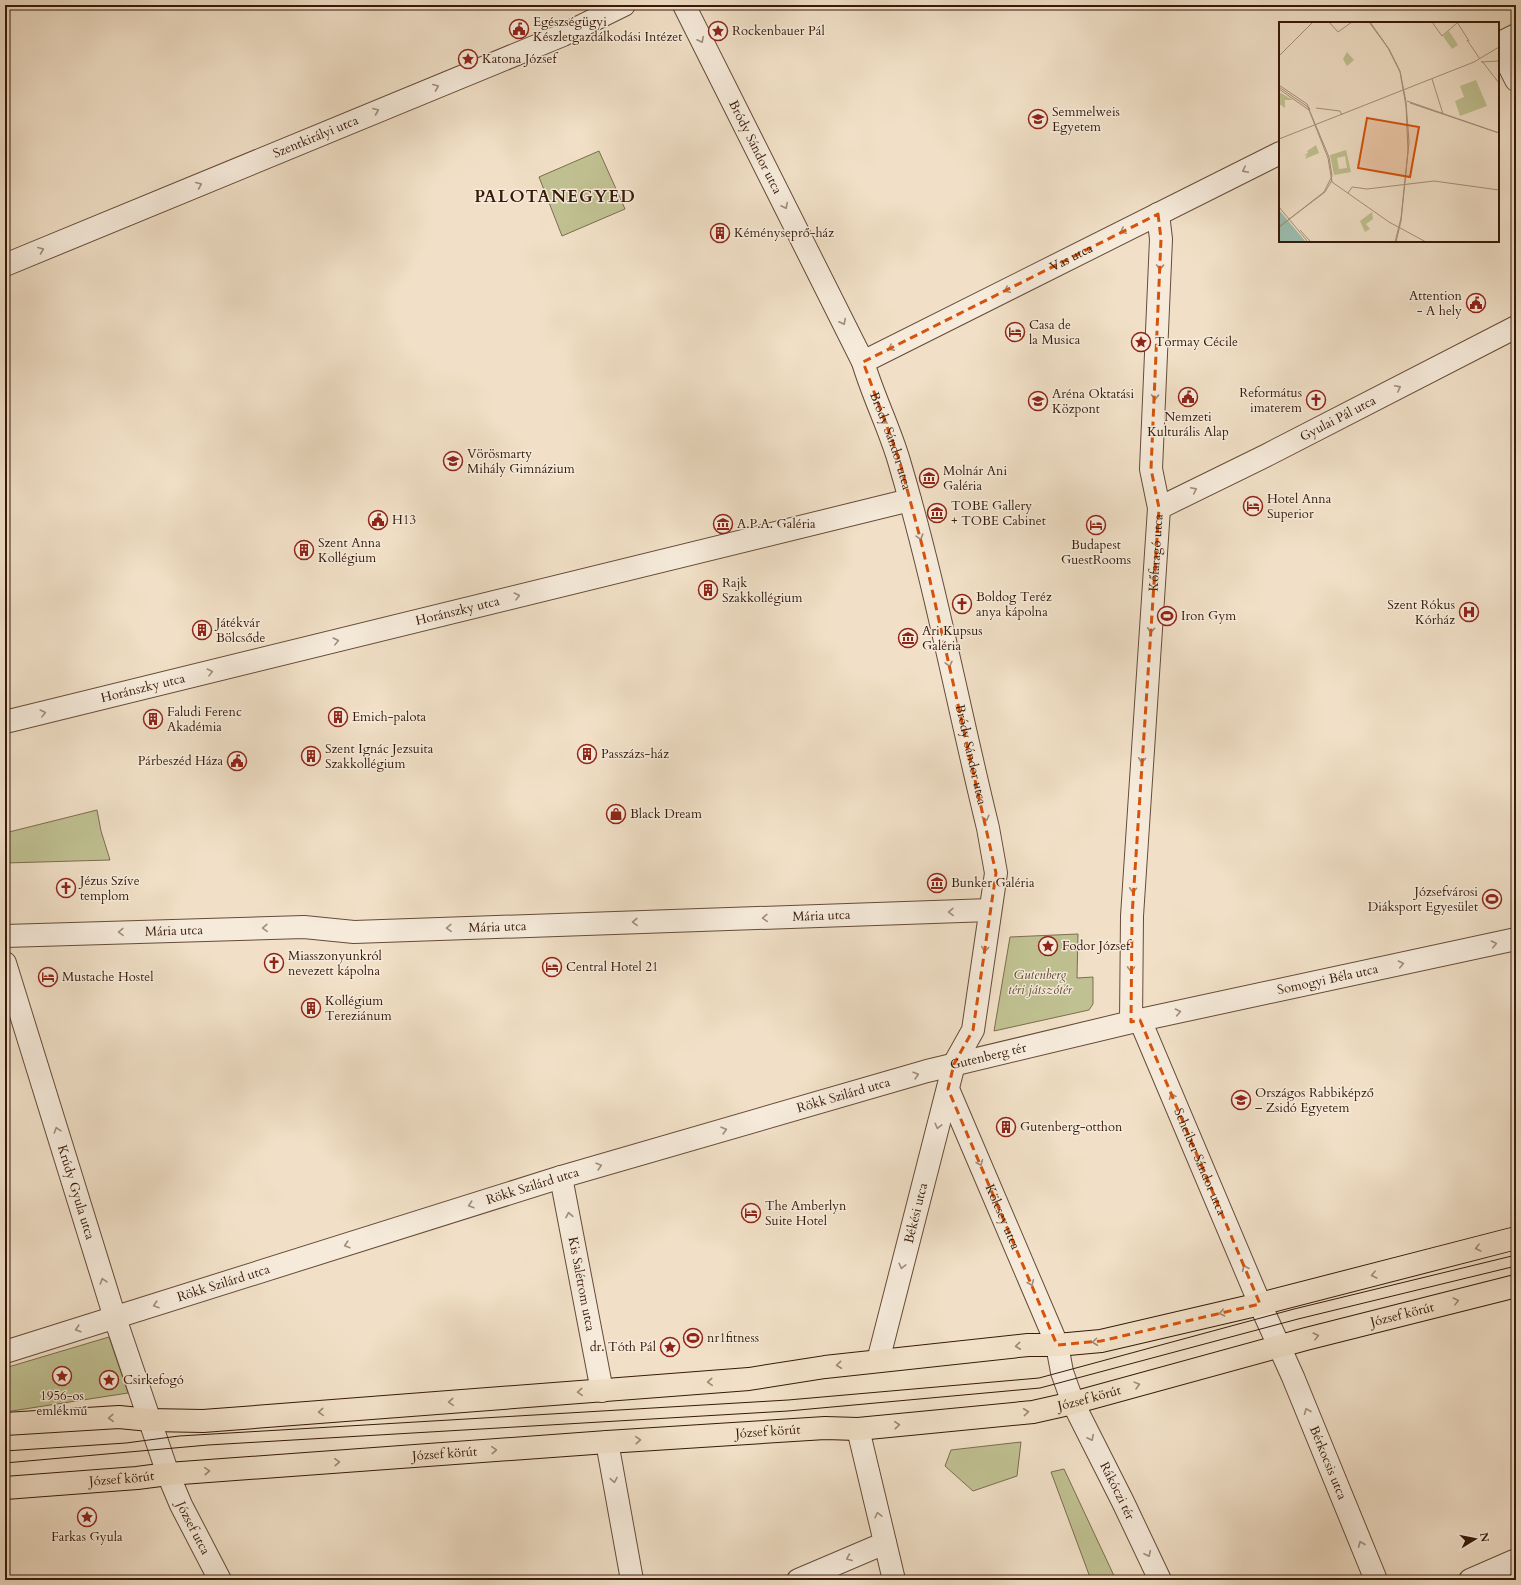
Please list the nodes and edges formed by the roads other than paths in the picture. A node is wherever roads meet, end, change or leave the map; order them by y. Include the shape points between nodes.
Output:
1 (624, 5) edge
2 (684, 5) edge
3 (1516, 35) edge
4 (1499, 44) edge
5 (1499, 46) edge
6 (1516, 80) edge
7 (1279, 154) edge
8 (1158, 214) junction
9 (5, 265) edge
10 (1516, 327) edge
11 (863, 362) junction
12 (910, 500) junction
13 (1159, 508) junction
14 (5, 722) edge
15 (990, 910) junction
16 (5, 936) edge
17 (1516, 939) edge
18 (5, 964) edge
19 (1135, 1021) junction
20 (954, 1064) junction
21 (948, 1089) junction
22 (561, 1177) junction
23 (1516, 1238) edge
24 (1516, 1286) edge
25 (1260, 1304) junction
26 (115, 1318) junction
27 (1057, 1345) junction
28 (1279, 1347) junction
29 (5, 1352) edge
30 (878, 1361) junction
31 (602, 1390) junction
32 (1072, 1403) junction
33 (150, 1420) junction
34 (5, 1424) edge
35 (858, 1428) junction
36 (607, 1442) junction
37 (168, 1474) junction
38 (5, 1488) edge
39 (885, 1543) junction
40 (1516, 1560) edge
41 (220, 1580) edge
42 (632, 1580) edge
43 (798, 1580) edge
44 (894, 1580) edge
45 (1160, 1580) edge
46 (1376, 1580) edge
47 (1470, 1580) edge

9 -> 1 street, Szentkirályi utca via 563,35
2 -> 11 street, Bródy Sándor utca
3 - 4 street
5 - 6 street
7 -> 8 street, Vas utca
8 -> 11 street, Vas utca
8 -> 13 street, Kőfaragó utca via 1161,239 1151,469
13 -> 10 street, Gyulai Pál utca
11 - 12 street, Bródy Sándor utca via 870,387 899,460
14 -> 12 street, Horánszky utca
12 -> 15 street, Bródy Sándor utca via 988,828 996,873
13 -> 19 street, Kőfaragó utca via 1132,916
15 -> 16 street, Mária utca via 354,932 304,927
15 -> 20 street, Gutenberg tér via 973,1030
19 -> 17 street, Somogyi Béla utca
26 -> 18 street, Krúdy Gyula utca
19 - 20 street, Gutenberg tér
25 -> 19 street, Scheiber Sándor utca
20 - 21 street, Békési utca
22 -> 20 street, Rökk Szilárd utca
21 -> 27 street, Kölcsey utca
21 -> 30 street, Békési utca
22 -> 26 street, Rökk Szilárd utca
31 -> 22 street, Kis Salétrom utca
23 -> 25 main road
28 -> 24 main road, József körút
25 -> 27 main road via 1101,1341
25 - 28 street, Scheiber Sándor utca
26 -> 29 street
26 - 33 street, Krúdy Gyula utca
27 -> 30 main road via 1028,1345
27 - 32 street, Kölcsey utca
32 -> 28 main road, József körút
46 -> 28 street, Bérkocsis utca
30 -> 31 main road via 749,1379
31 -> 33 main road via 203,1421
35 -> 32 main road, József körút via 1033,1412
32 -> 45 street, Rákóczi tér
33 -> 34 main road via 119,1417
33 - 37 street, József utca
36 -> 35 main road, József körút
39 -> 35 street
37 -> 36 main road, József körút
36 -> 42 street
37 - 38 main road, József körút
37 - 41 street, József utca
39 -> 43 street
39 - 44 street
40 - 47 street

